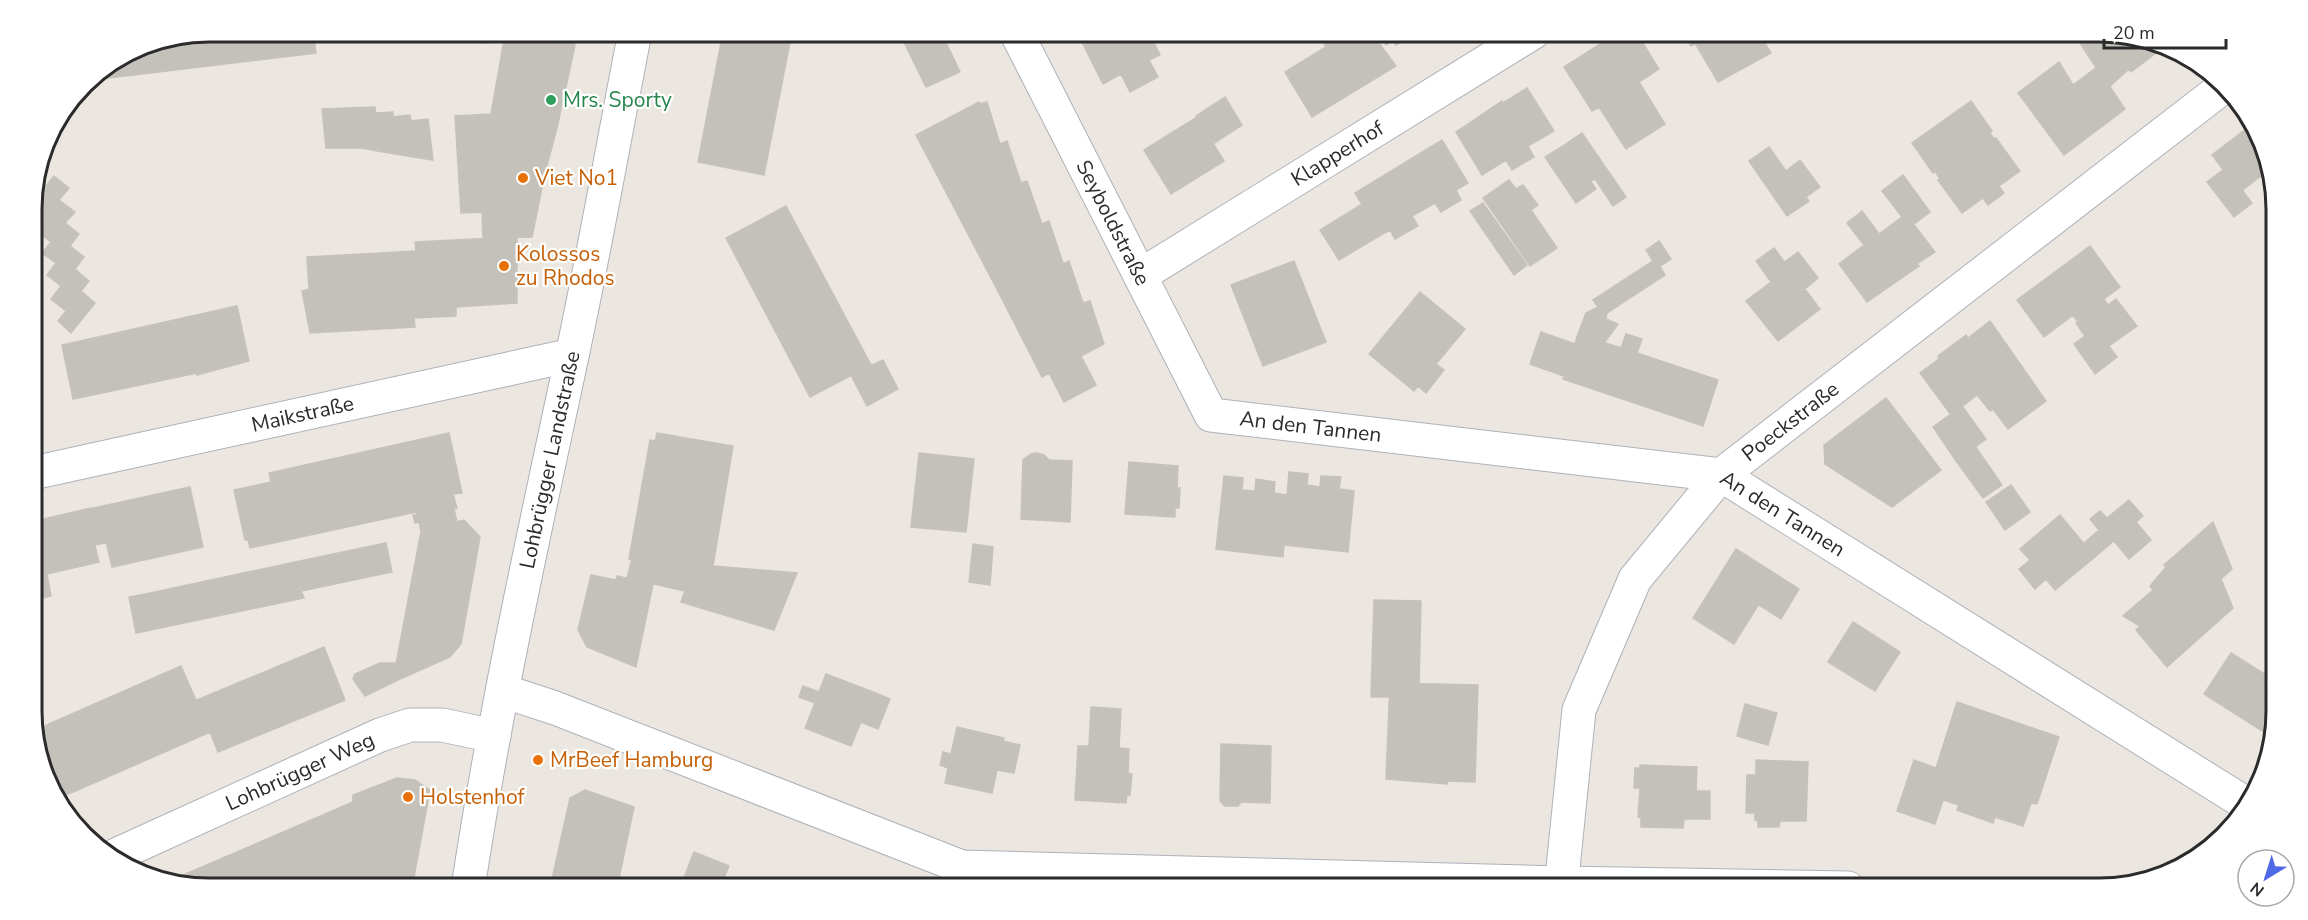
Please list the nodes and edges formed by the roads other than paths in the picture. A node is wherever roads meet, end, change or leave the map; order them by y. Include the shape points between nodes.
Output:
1 (633, 42) edge
2 (1021, 42) edge
3 (1518, 42) edge
4 (2217, 92) edge
5 (1141, 275) junction
6 (572, 355) junction
7 (1211, 415) joint
8 (42, 471) edge
9 (1721, 475) junction
10 (503, 691) junction
11 (494, 736) junction
12 (2240, 801) edge
13 (121, 853) edge
14 (470, 878) edge
15 (962, 878) edge
16 (1562, 878) edge

1 - 6 street, Lohbrügger Landstraße
2 - 5 street, Seyboldstraße
3 - 5 street, Klapperhof
4 - 9 street, Poeckstraße
5 - 7 street, Seyboldstraße
6 - 8 street, Maikstraße
6 - 10 street, Lohbrügger Landstraße
7 - 9 street, An den Tannen
9 - 12 street, An den Tannen
9 - 16 street, Poeckstraße via 1635,579 1579,710
10 - 11 street, Lohbrügger Landstraße
10 - 15 street via 555,708
11 - 13 street, Lohbrügger Weg via 442,725 410,725
11 - 14 street, Lohbrügger Landstraße

